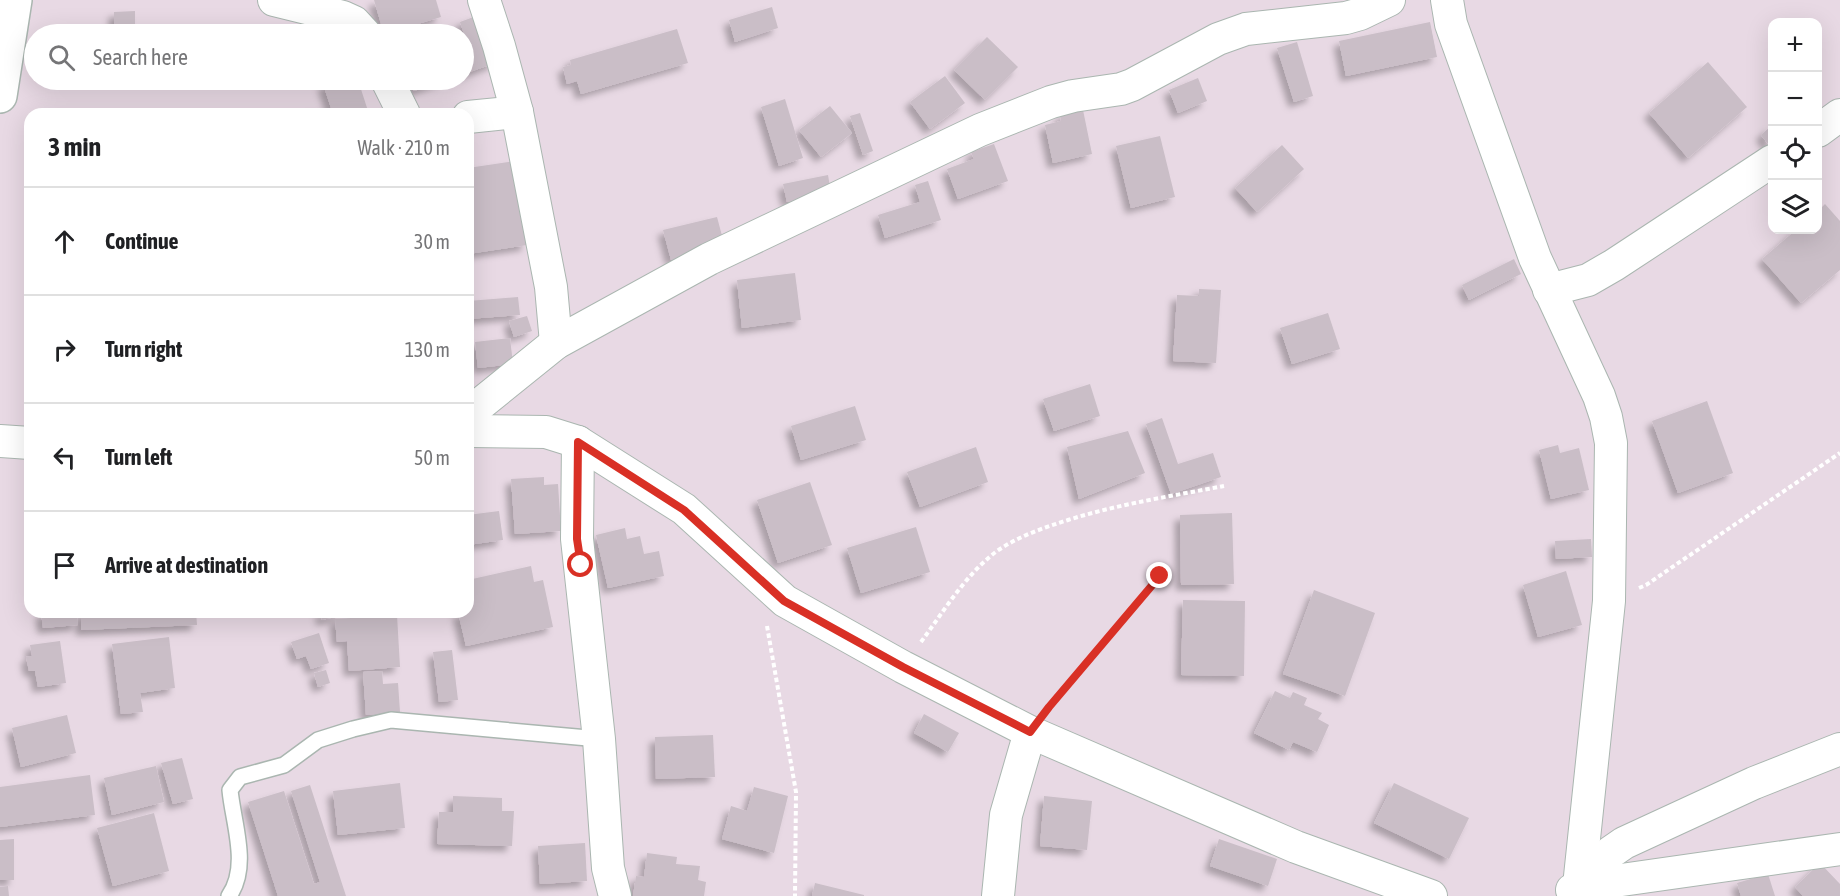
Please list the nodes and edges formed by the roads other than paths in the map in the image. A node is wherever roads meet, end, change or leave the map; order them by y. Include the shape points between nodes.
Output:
1 (15, 0) edge
2 (274, 0) edge
3 (484, 0) edge
4 (1389, 0) edge
5 (1447, 0) edge
6 (356, 24) edge
7 (392, 90) edge
8 (0, 96) edge
9 (401, 108) edge
10 (517, 112) junction
11 (1840, 115) edge
12 (474, 116) edge
13 (1822, 128) edge
14 (1768, 164) edge
15 (1549, 290) junction
16 (556, 344) junction
17 (474, 409) edge
18 (474, 431) edge
19 (0, 441) edge
20 (578, 442) junction
21 (24, 443) edge
22 (1030, 732) junction
23 (599, 739) junction
24 (1840, 749) edge
25 (1840, 849) edge
26 (1570, 891) edge
27 (229, 896) edge
28 (615, 896) edge
29 (998, 896) edge
30 (1431, 896) edge

1 - 8 main road
2 - 6 street via 343,17
3 - 10 street
4 - 16 street via 1346,18 1246,29 1218,39 1132,85 1051,102 980,130 709,260
5 - 15 street via 1466,68
7 - 9 street
10 - 12 street
10 - 16 street via 551,287
11 - 13 street
14 - 15 street via 1588,280
15 - 26 street via 1599,396 1611,443 1609,601
16 - 17 street
18 - 20 street via 546,432
19 - 21 street
20 - 22 street via 684,510 784,601
20 - 23 street via 577,539
22 - 29 street via 1006,815
22 - 30 street via 1296,847
23 - 27 lane via 391,720 318,740 284,765 240,777 230,790 238,855 237,885
23 - 28 street via 608,868
24 - 26 street via 1754,783 1624,843
25 - 26 street

